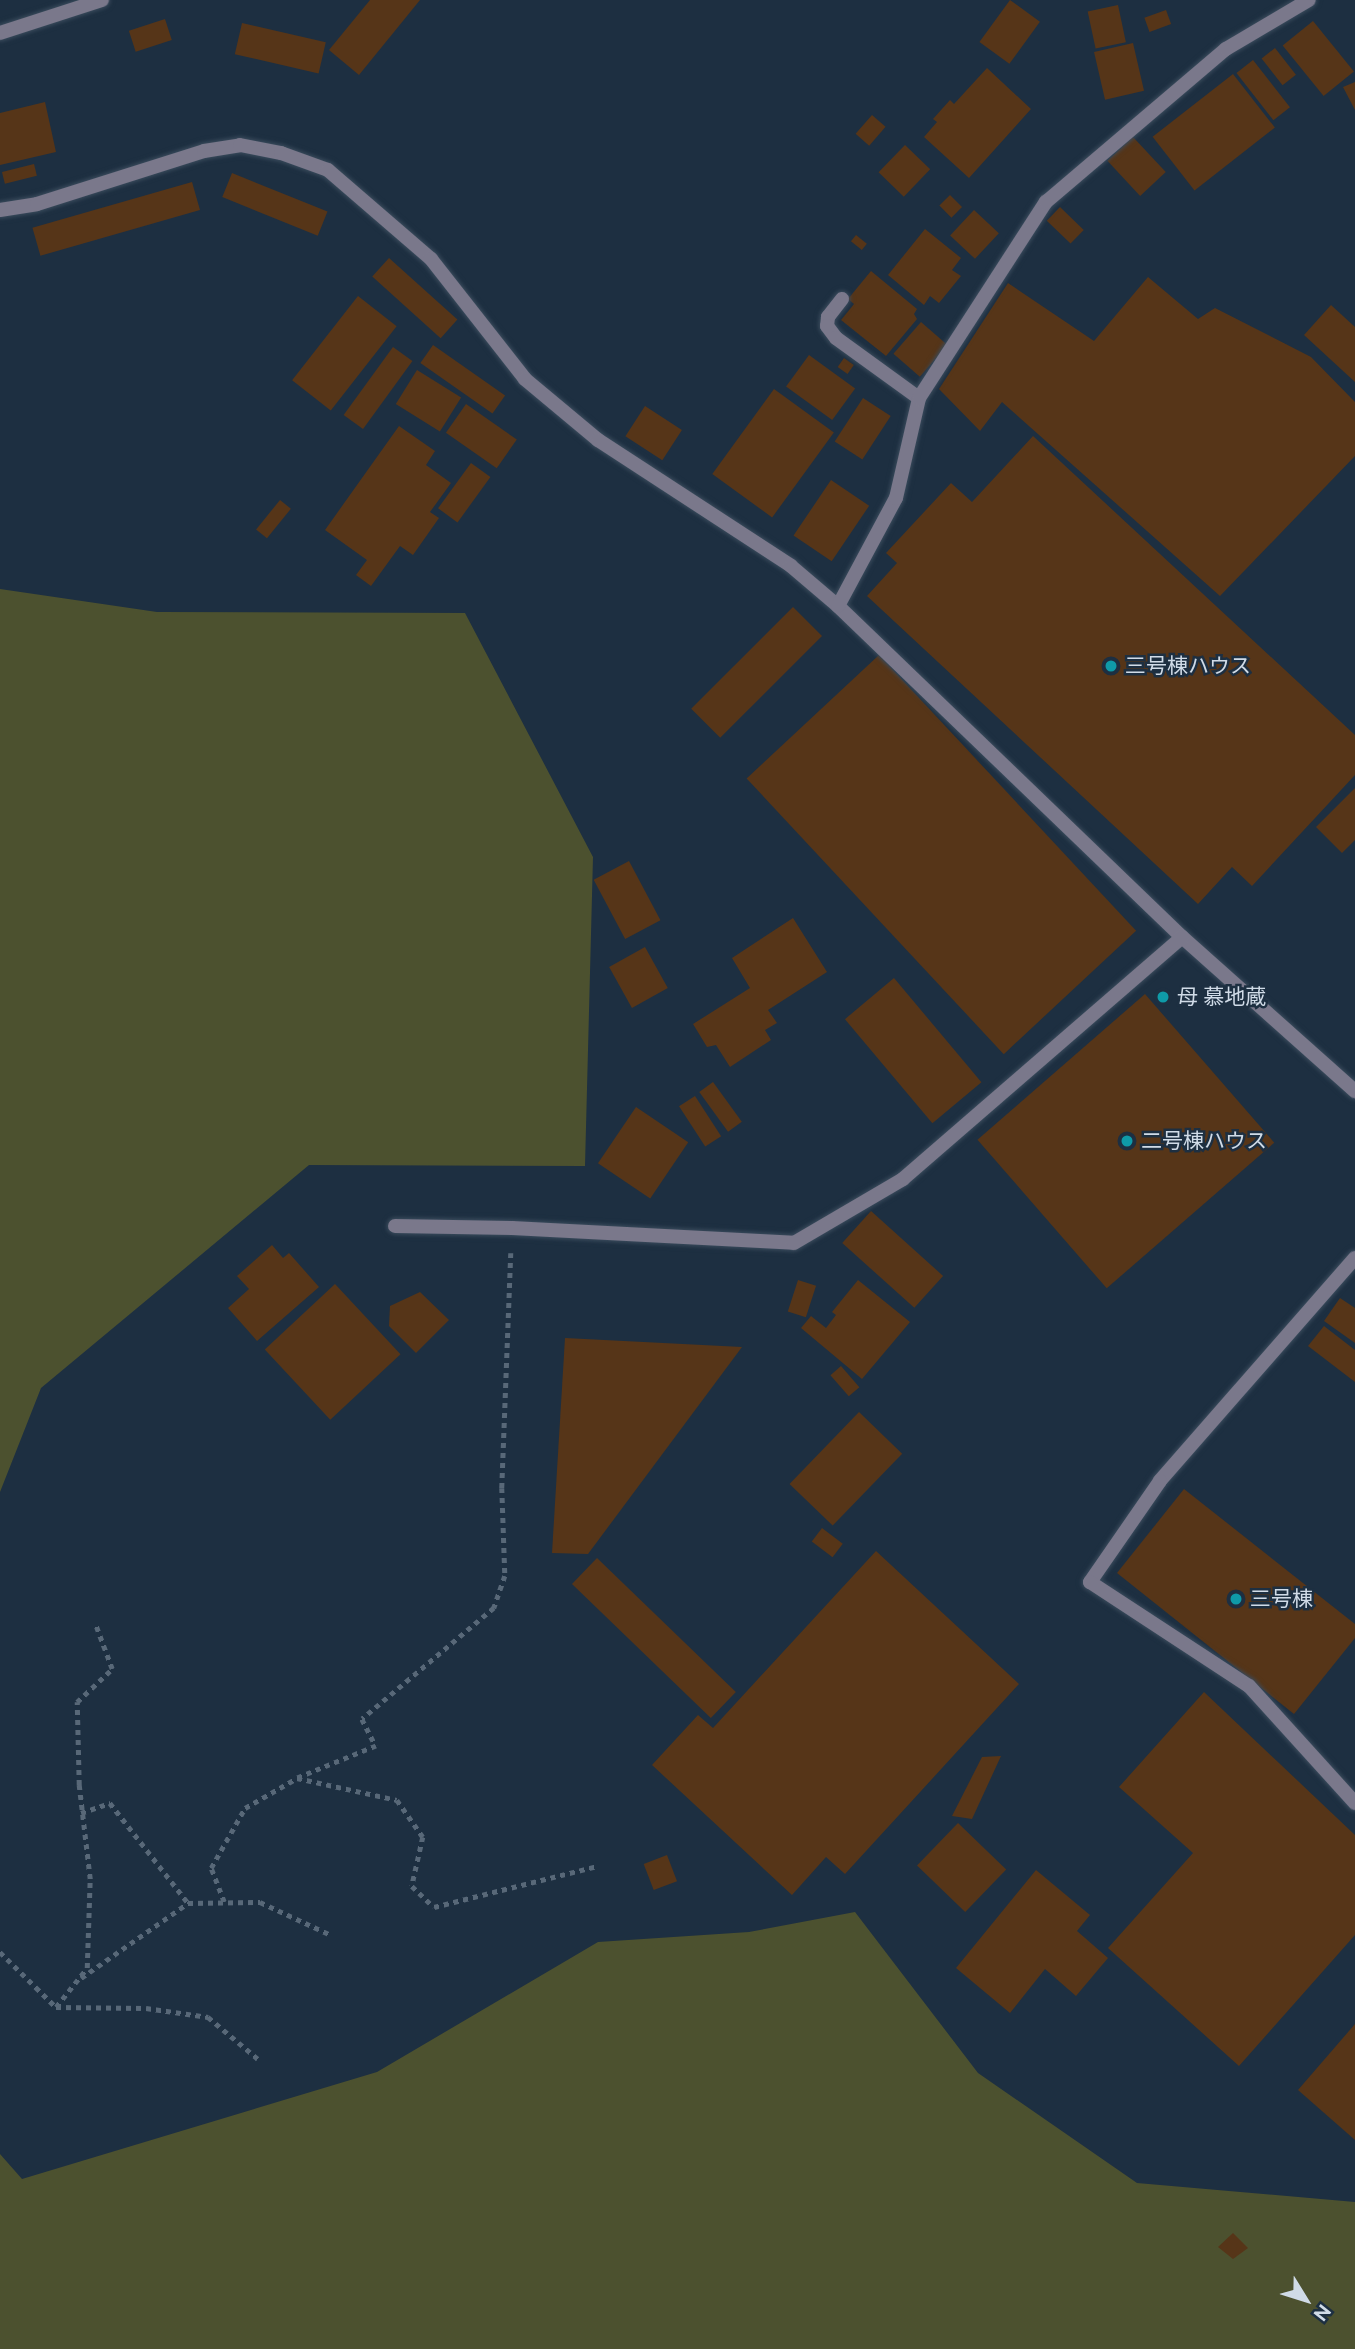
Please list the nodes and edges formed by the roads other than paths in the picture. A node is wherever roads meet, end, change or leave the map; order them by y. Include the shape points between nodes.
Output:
1 (102, 0) edge
2 (1309, 0) edge
3 (0, 33) edge
4 (0, 210) edge
5 (842, 299) dead end
6 (919, 398) junction
7 (838, 606) junction
8 (1182, 937) junction
9 (1355, 1091) edge
10 (395, 1226) dead end
11 (1355, 1258) edge
12 (1355, 1802) edge

1 - 3 street
2 - 6 street via 1226,49 1046,202
4 - 7 street via 37,204 204,150 240,145 281,153 328,170 431,259 536,388 598,440 791,566
5 - 6 street via 828,317 827,326 836,338
6 - 7 street via 896,498
7 - 8 street
8 - 9 street
8 - 10 street via 903,1179 794,1243
11 - 12 street via 1160,1481 1090,1582 1249,1686

